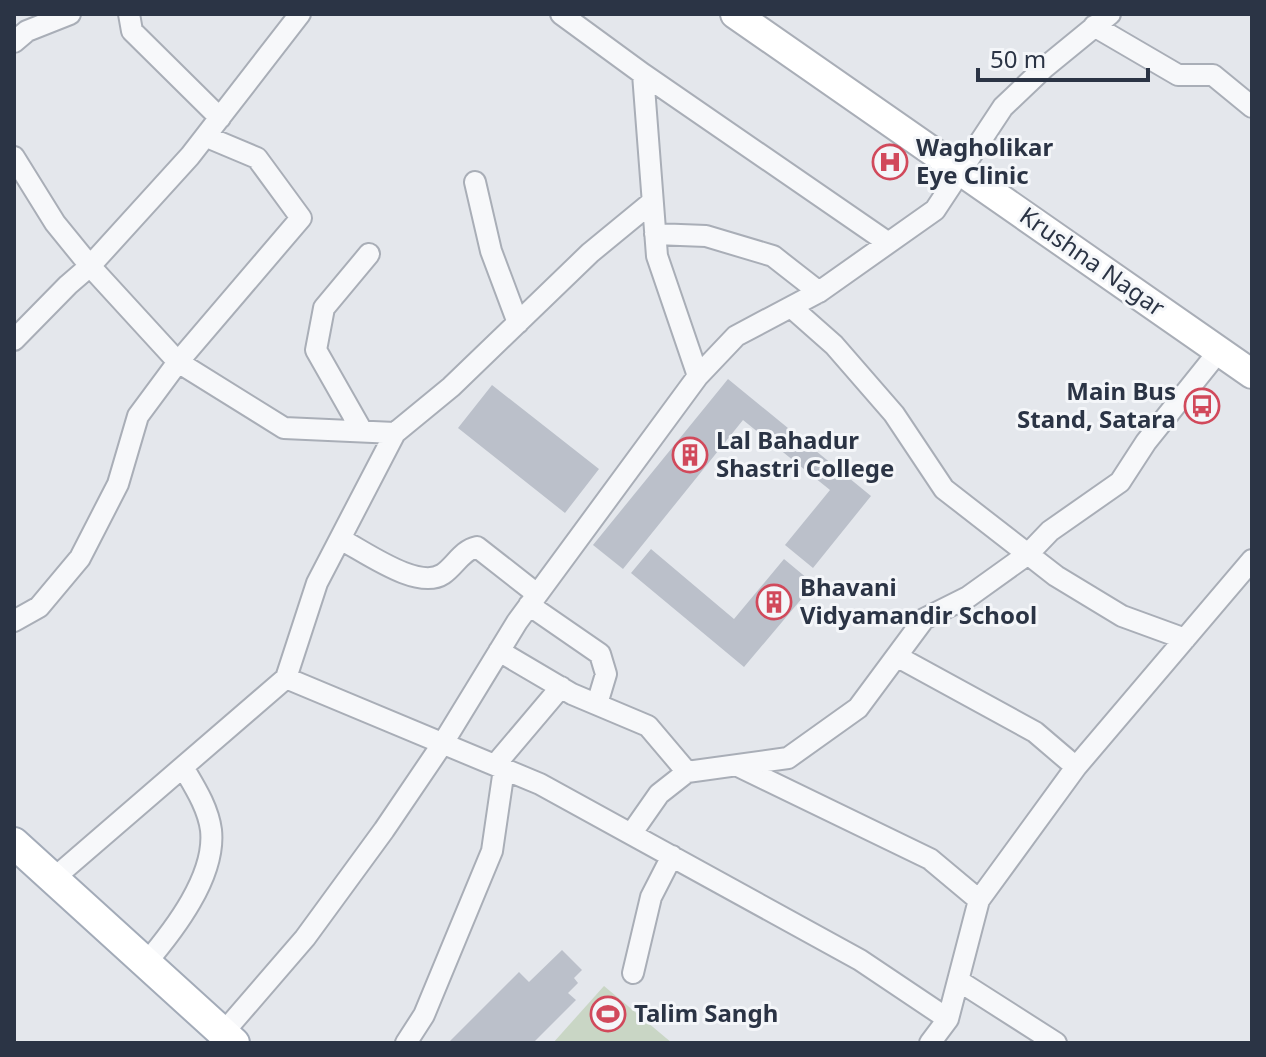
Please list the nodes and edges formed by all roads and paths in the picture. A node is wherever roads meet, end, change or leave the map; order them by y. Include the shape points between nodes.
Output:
1 (70, 14) edge
2 (129, 14) edge
3 (300, 14) edge
4 (561, 14) edge
5 (735, 14) edge
6 (1102, 20) edge
7 (14, 42) edge
8 (643, 74) junction
9 (1252, 107) edge
10 (220, 118) junction
11 (207, 137) junction
12 (14, 158) edge
13 (961, 171) junction
14 (475, 182) dead end
15 (652, 202) junction
16 (655, 234) junction
17 (887, 242) junction
18 (369, 254) dead end
19 (90, 266) junction
20 (819, 292) junction
21 (791, 307) junction
22 (518, 323) junction
23 (14, 340) edge
24 (1219, 351) junction
25 (178, 362) junction
26 (1252, 374) edge
27 (698, 376) junction
28 (362, 431) junction
29 (395, 433) junction
30 (340, 539) junction
31 (1028, 554) junction
32 (1252, 560) edge
33 (533, 600) junction
34 (14, 621) edge
35 (1185, 639) junction
36 (499, 651) junction
37 (898, 657) junction
38 (286, 678) junction
39 (561, 687) junction
40 (597, 704) junction
41 (443, 743) junction
42 (183, 767) junction
43 (499, 767) junction
44 (740, 767) junction
45 (1076, 767) junction
46 (687, 772) junction
47 (631, 834) junction
48 (14, 843) edge
49 (672, 856) junction
50 (53, 879) junction
51 (979, 900) junction
52 (146, 963) junction
53 (633, 973) dead end
54 (959, 981) junction
55 (948, 1019) junction
56 (228, 1038) edge
57 (406, 1043) edge
58 (930, 1043) edge
59 (1056, 1043) edge

1 - 7 street via 27,31
2 - 10 street via 132,31
3 - 10 street
4 - 8 street
5 - 13 main road, Krushna Nagar
6 - 9 street via 1178,75 1213,75
6 - 13 street via 1003,107
8 - 15 street
8 - 17 street
10 - 11 street
11 - 19 street
11 - 25 street via 257,158 301,218
12 - 19 street
13 - 17 street via 935,210
13 - 24 main road, Krushna Nagar
14 - 22 street via 491,251
15 - 16 street
15 - 22 street
16 - 20 street via 706,236 773,256
16 - 27 street via 657,256
17 - 20 street
18 - 28 street via 324,308 316,350
19 - 23 street
19 - 25 street
20 - 21 street
21 - 27 street via 736,336
21 - 31 street via 834,345 894,414 944,489
22 - 29 street
24 - 26 main road, Krushna Nagar
24 - 31 street via 1120,482 1050,531
25 - 28 street via 284,428
25 - 34 street via 138,416 118,484 80,558 39,607
27 - 33 street
28 - 29 street
29 - 30 street
30 - 33 street via 417,579 444,574 477,547
30 - 38 street via 317,583
31 - 35 street via 1122,616
31 - 37 street via 968,597 924,619
32 - 35 street
33 - 36 street
33 - 40 street via 600,654 606,674
35 - 45 street
36 - 39 street
36 - 41 street
37 - 44 street via 858,708 788,758
37 - 45 street via 1035,732
38 - 41 street
38 - 42 street
39 - 40 street
39 - 43 street
40 - 46 street via 648,726
41 - 43 street
41 - 56 street
42 - 50 street
42 - 52 street via 211,829 210,857 174,930
43 - 47 street
43 - 57 street via 492,851 424,1015
44 - 46 street
44 - 51 street via 930,859
45 - 51 street
46 - 47 street via 659,794
47 - 49 street
48 - 50 main road
49 - 53 street via 651,897
49 - 55 street via 860,960
50 - 52 main road
51 - 54 street
52 - 56 main road
54 - 55 street
54 - 59 street
55 - 58 street

